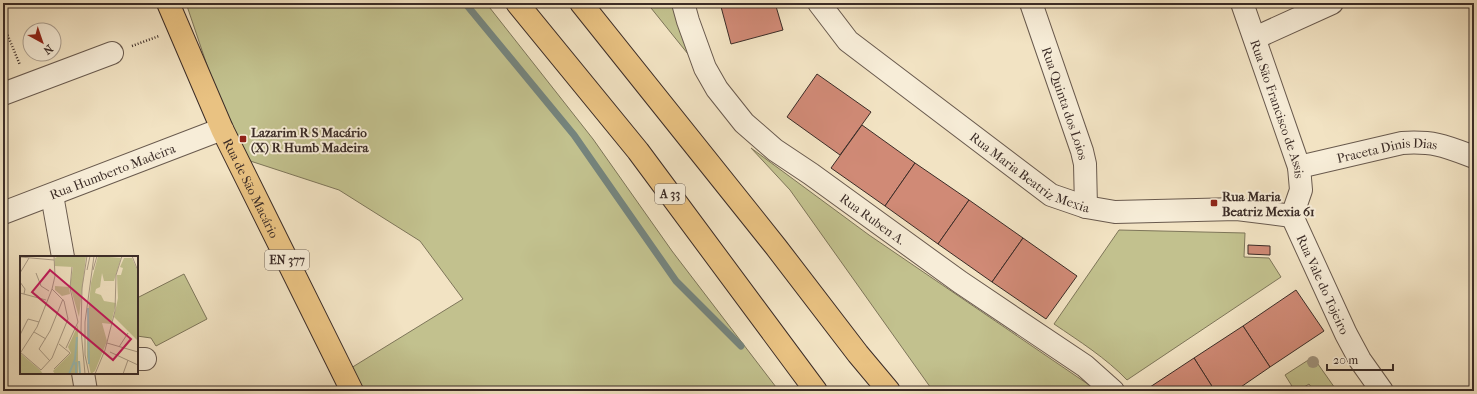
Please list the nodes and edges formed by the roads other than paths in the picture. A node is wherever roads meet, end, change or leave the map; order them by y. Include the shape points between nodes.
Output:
1 (168, 3) edge
2 (517, 3) edge
3 (581, 3) edge
4 (683, 3) edge
5 (819, 3) edge
6 (1031, 3) edge
7 (1242, 3) edge
8 (1332, 3) edge
9 (1255, 38) junction
10 (112, 53) road end
11 (3, 94) edge
12 (222, 129) junction
13 (1474, 157) edge
14 (1299, 167) junction
15 (52, 195) junction
16 (1086, 207) junction
17 (3, 213) edge
18 (1292, 216) junction
19 (63, 256) edge
20 (858, 354) junction
21 (83, 374) edge
22 (86, 391) edge
23 (352, 391) edge
24 (816, 391) edge
25 (881, 391) edge
26 (889, 391) edge
27 (1113, 391) edge
28 (1382, 391) edge

1 - 12 main road, Rua de São Macário / EN 377
2 - 24 main road, A 33 via 638,151
3 - 20 main road
4 - 27 street, Rua Ruben A. via 705,68 717,89 744,123 775,150 960,282 1085,366
5 - 16 street, Rua Maria Beatriz Mexia via 848,41 1051,195
6 - 16 street, Rua Quinta dos Loios via 1082,151 1085,164
7 - 9 street, Rua São Francisco de Assis
8 - 9 street
9 - 14 street, Rua São Francisco de Assis
10 - 11 street
12 - 15 street, Rua Humberto Madeira
12 - 23 main road, Rua de São Macário / EN 377
13 - 14 street, Praceta Dinis Dias via 1439,144 1413,142
14 - 18 street, Rua São Francisco de Assis via 1301,190
15 - 17 street, Rua Humberto Madeira
15 - 19 street
16 - 18 street, Rua Maria Beatriz Mexia via 1115,212 1237,209
18 - 28 street, Rua Vale do Tojeiro via 1349,341
20 - 25 main road
20 - 26 main road
21 - 22 street

